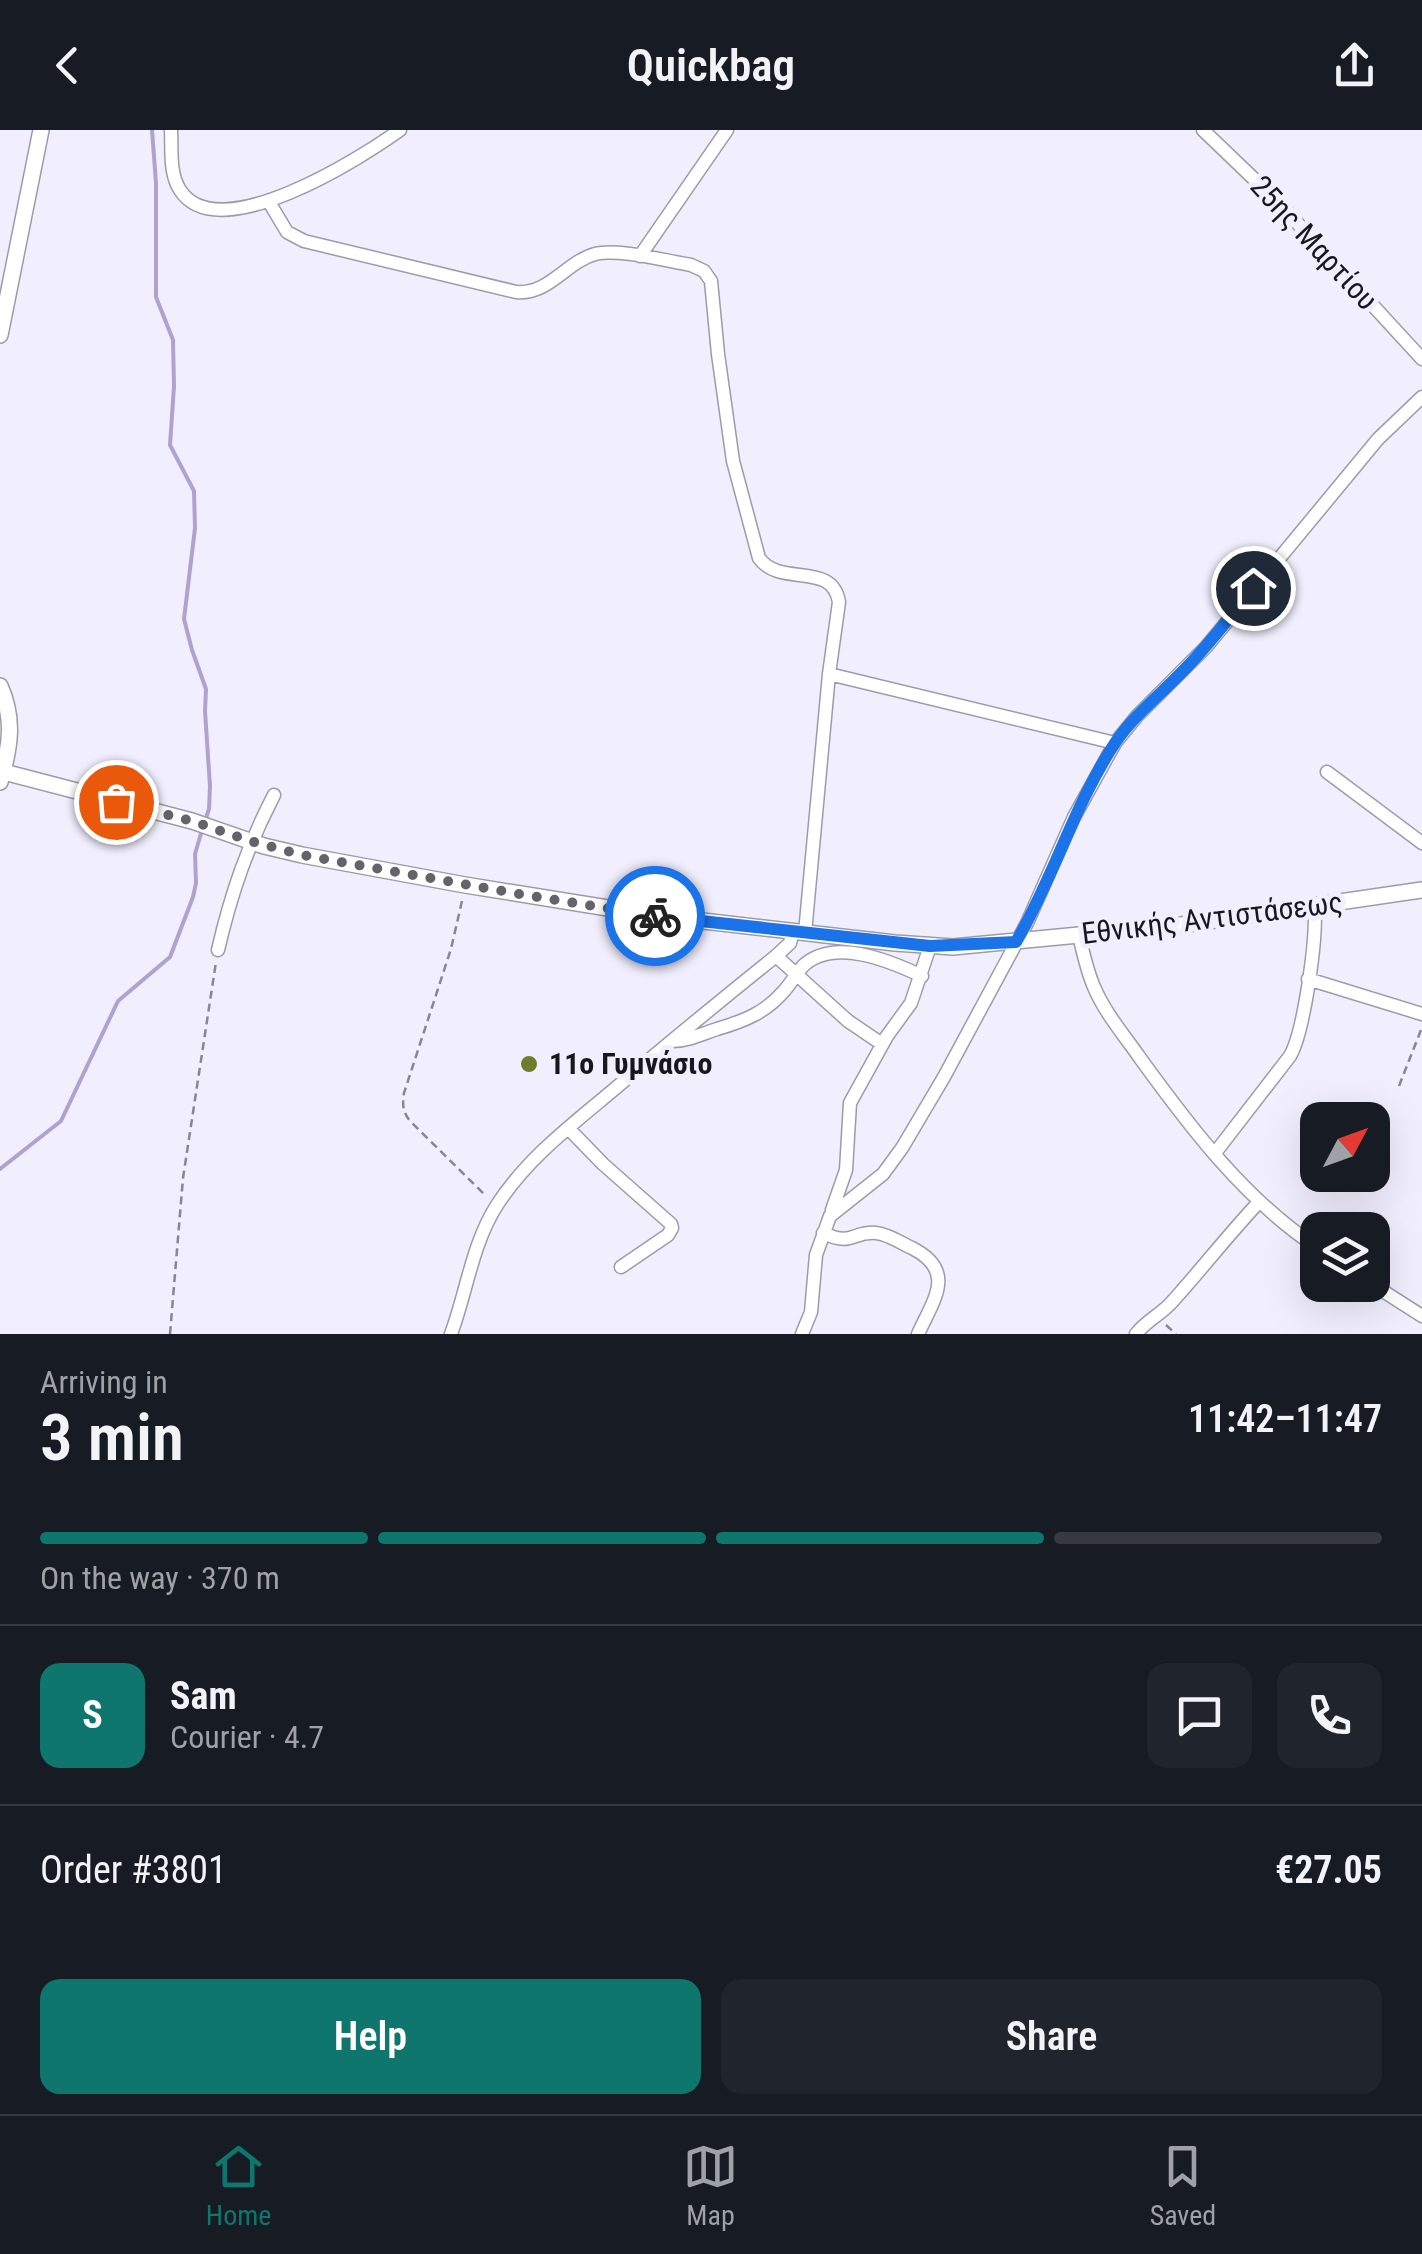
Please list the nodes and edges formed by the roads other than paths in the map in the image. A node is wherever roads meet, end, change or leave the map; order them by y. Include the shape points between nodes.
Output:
1 (41, 130) edge
2 (171, 130) edge
3 (400, 130) edge
4 (728, 130) edge
5 (1202, 130) edge
6 (270, 202) junction
7 (640, 256) junction
8 (0, 335) edge
9 (1422, 359) edge
10 (1422, 397) edge
11 (829, 674) junction
12 (0, 686) edge
13 (1115, 744) junction
14 (1327, 772) dead end
15 (1, 775) edge
16 (274, 796) dead end
17 (250, 841) junction
18 (1422, 843) edge
19 (1422, 890) edge
20 (1314, 906) junction
21 (799, 932) junction
22 (1079, 936) junction
23 (1016, 942) junction
24 (930, 946) junction
25 (218, 950) road end
26 (776, 956) junction
27 (796, 974) junction
28 (922, 976) junction
29 (1308, 979) junction
30 (1422, 1014) edge
31 (671, 1041) junction
32 (882, 1044) junction
33 (568, 1128) junction
34 (1216, 1154) junction
35 (1259, 1202) junction
36 (830, 1216) junction
37 (823, 1233) junction
38 (1300, 1236) edge
39 (621, 1267) dead end
40 (1390, 1296) edge
41 (1422, 1316) edge
42 (450, 1334) edge
43 (802, 1334) edge
44 (918, 1334) edge
45 (1136, 1334) edge

1 - 8 street
2 - 6 street via 174,175 184,195 215,209
3 - 6 street
4 - 7 street
5 - 9 street, 25ης Μαρτίου
6 - 7 street via 288,232 304,241 516,292 535,291 590,256
7 - 11 street via 696,266 712,282 733,461 754,543 773,571 824,578 837,591
10 - 13 street via 1378,439 1206,647
11 - 13 street
11 - 21 street
12 - 15 street via 11,724
13 - 23 street
14 - 18 street
15 - 17 street, Εθνικής Αντιστάσεως
16 - 17 street
17 - 21 street, Εθνικής Αντιστάσεως via 466,885
17 - 25 street
19 - 20 street, Εθνικής Αντιστάσεως
20 - 22 street, Εθνικής Αντιστάσεως
20 - 29 street
21 - 24 street, Εθνικής Αντιστάσεως
21 - 26 street
22 - 23 street, Εθνικής Αντιστάσεως
22 - 34 street via 1104,1007
23 - 24 street, Εθνικής Αντιστάσεως
23 - 36 street via 894,1160
24 - 28 street
26 - 27 street
26 - 31 street
27 - 28 street via 813,960 840,953
27 - 31 street via 749,1019
27 - 32 street
28 - 32 street
29 - 30 street
29 - 34 street via 1293,1050
31 - 33 street
32 - 36 street via 850,1103 846,1170
33 - 39 street via 671,1224 668,1235
33 - 42 street via 496,1206
34 - 35 street
35 - 38 street
35 - 45 street via 1168,1307
36 - 37 street
37 - 43 street
37 - 44 street via 842,1240 880,1234 934,1265 937,1291
40 - 41 street

